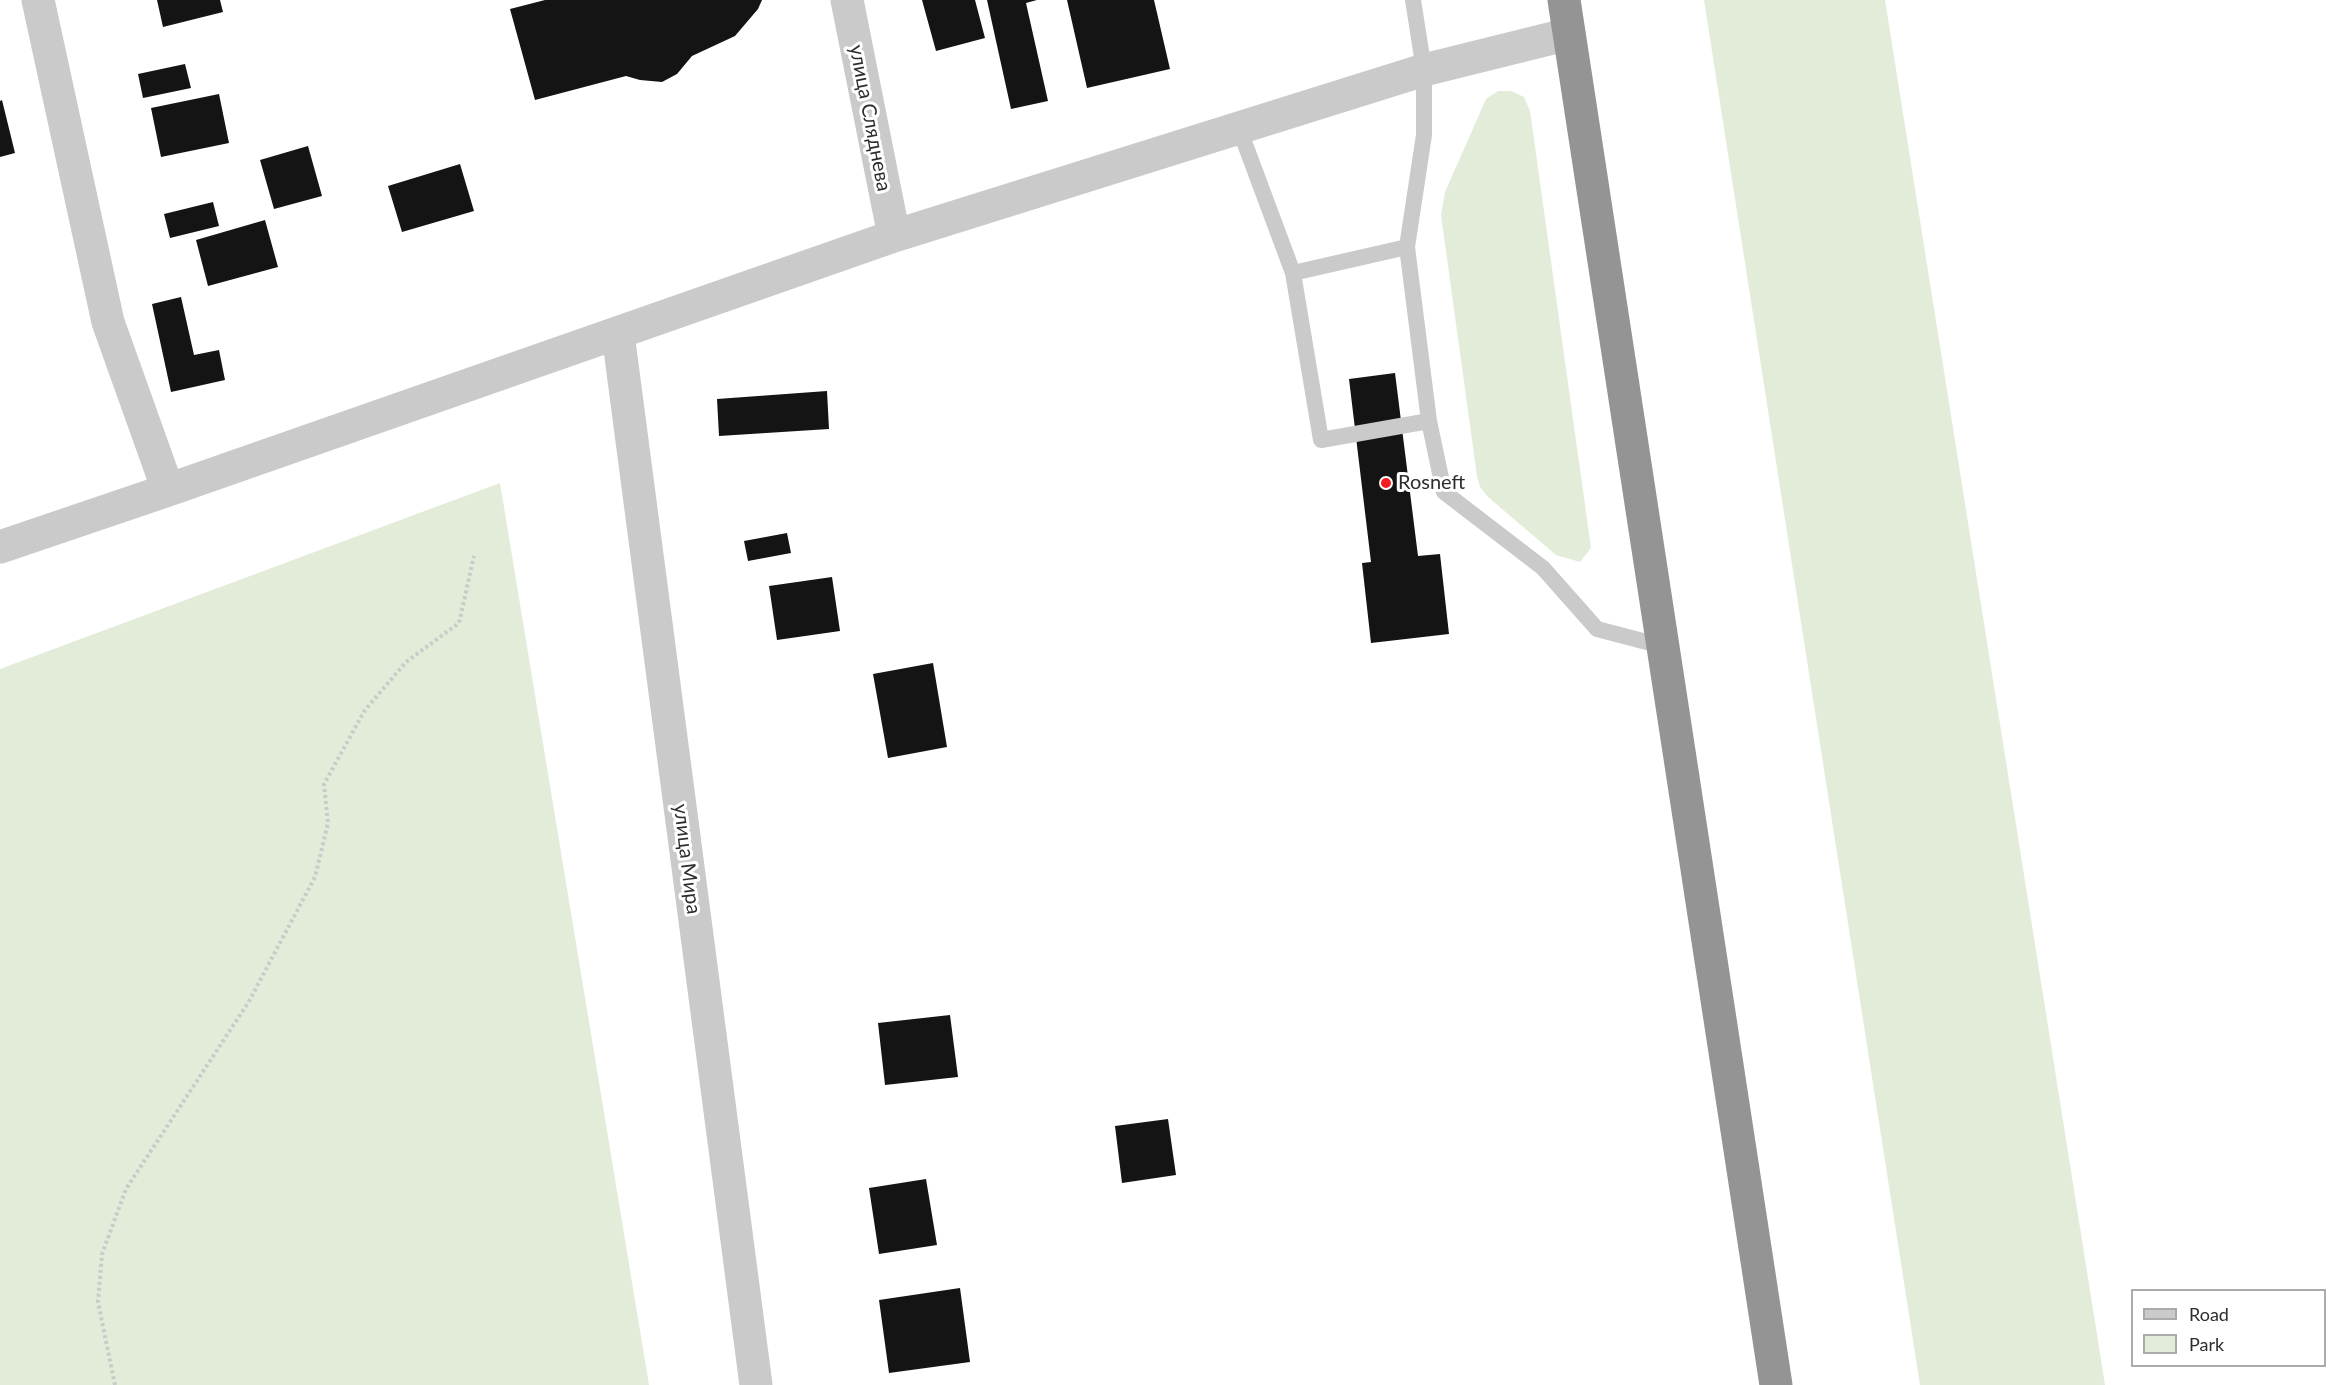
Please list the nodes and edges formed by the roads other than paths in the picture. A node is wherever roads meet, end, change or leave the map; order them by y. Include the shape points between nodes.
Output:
1 (38, 0) edge
2 (846, 0) edge
3 (1413, 0) edge
4 (1564, 0) edge
5 (1569, 34) junction
6 (1424, 70) junction
7 (1239, 128) junction
8 (894, 236) junction
9 (1407, 247) junction
10 (1293, 273) junction
11 (618, 334) junction
12 (1429, 421) junction
13 (168, 490) junction
14 (0, 547) edge
15 (1662, 646) junction
16 (756, 1385) edge
17 (1776, 1385) edge

1 - 13 street via 108,322
2 - 8 street, улица Сляднева
3 - 6 lane
4 - 5 highway
5 - 6 street
5 - 15 highway
6 - 7 street
6 - 9 lane via 1424,135
7 - 8 street
7 - 10 lane
8 - 11 street
9 - 10 lane
9 - 12 lane
10 - 12 lane via 1321,440
11 - 13 street
11 - 16 street, улица Мира
12 - 15 lane via 1444,492 1543,567 1597,629
13 - 14 street
15 - 17 highway

